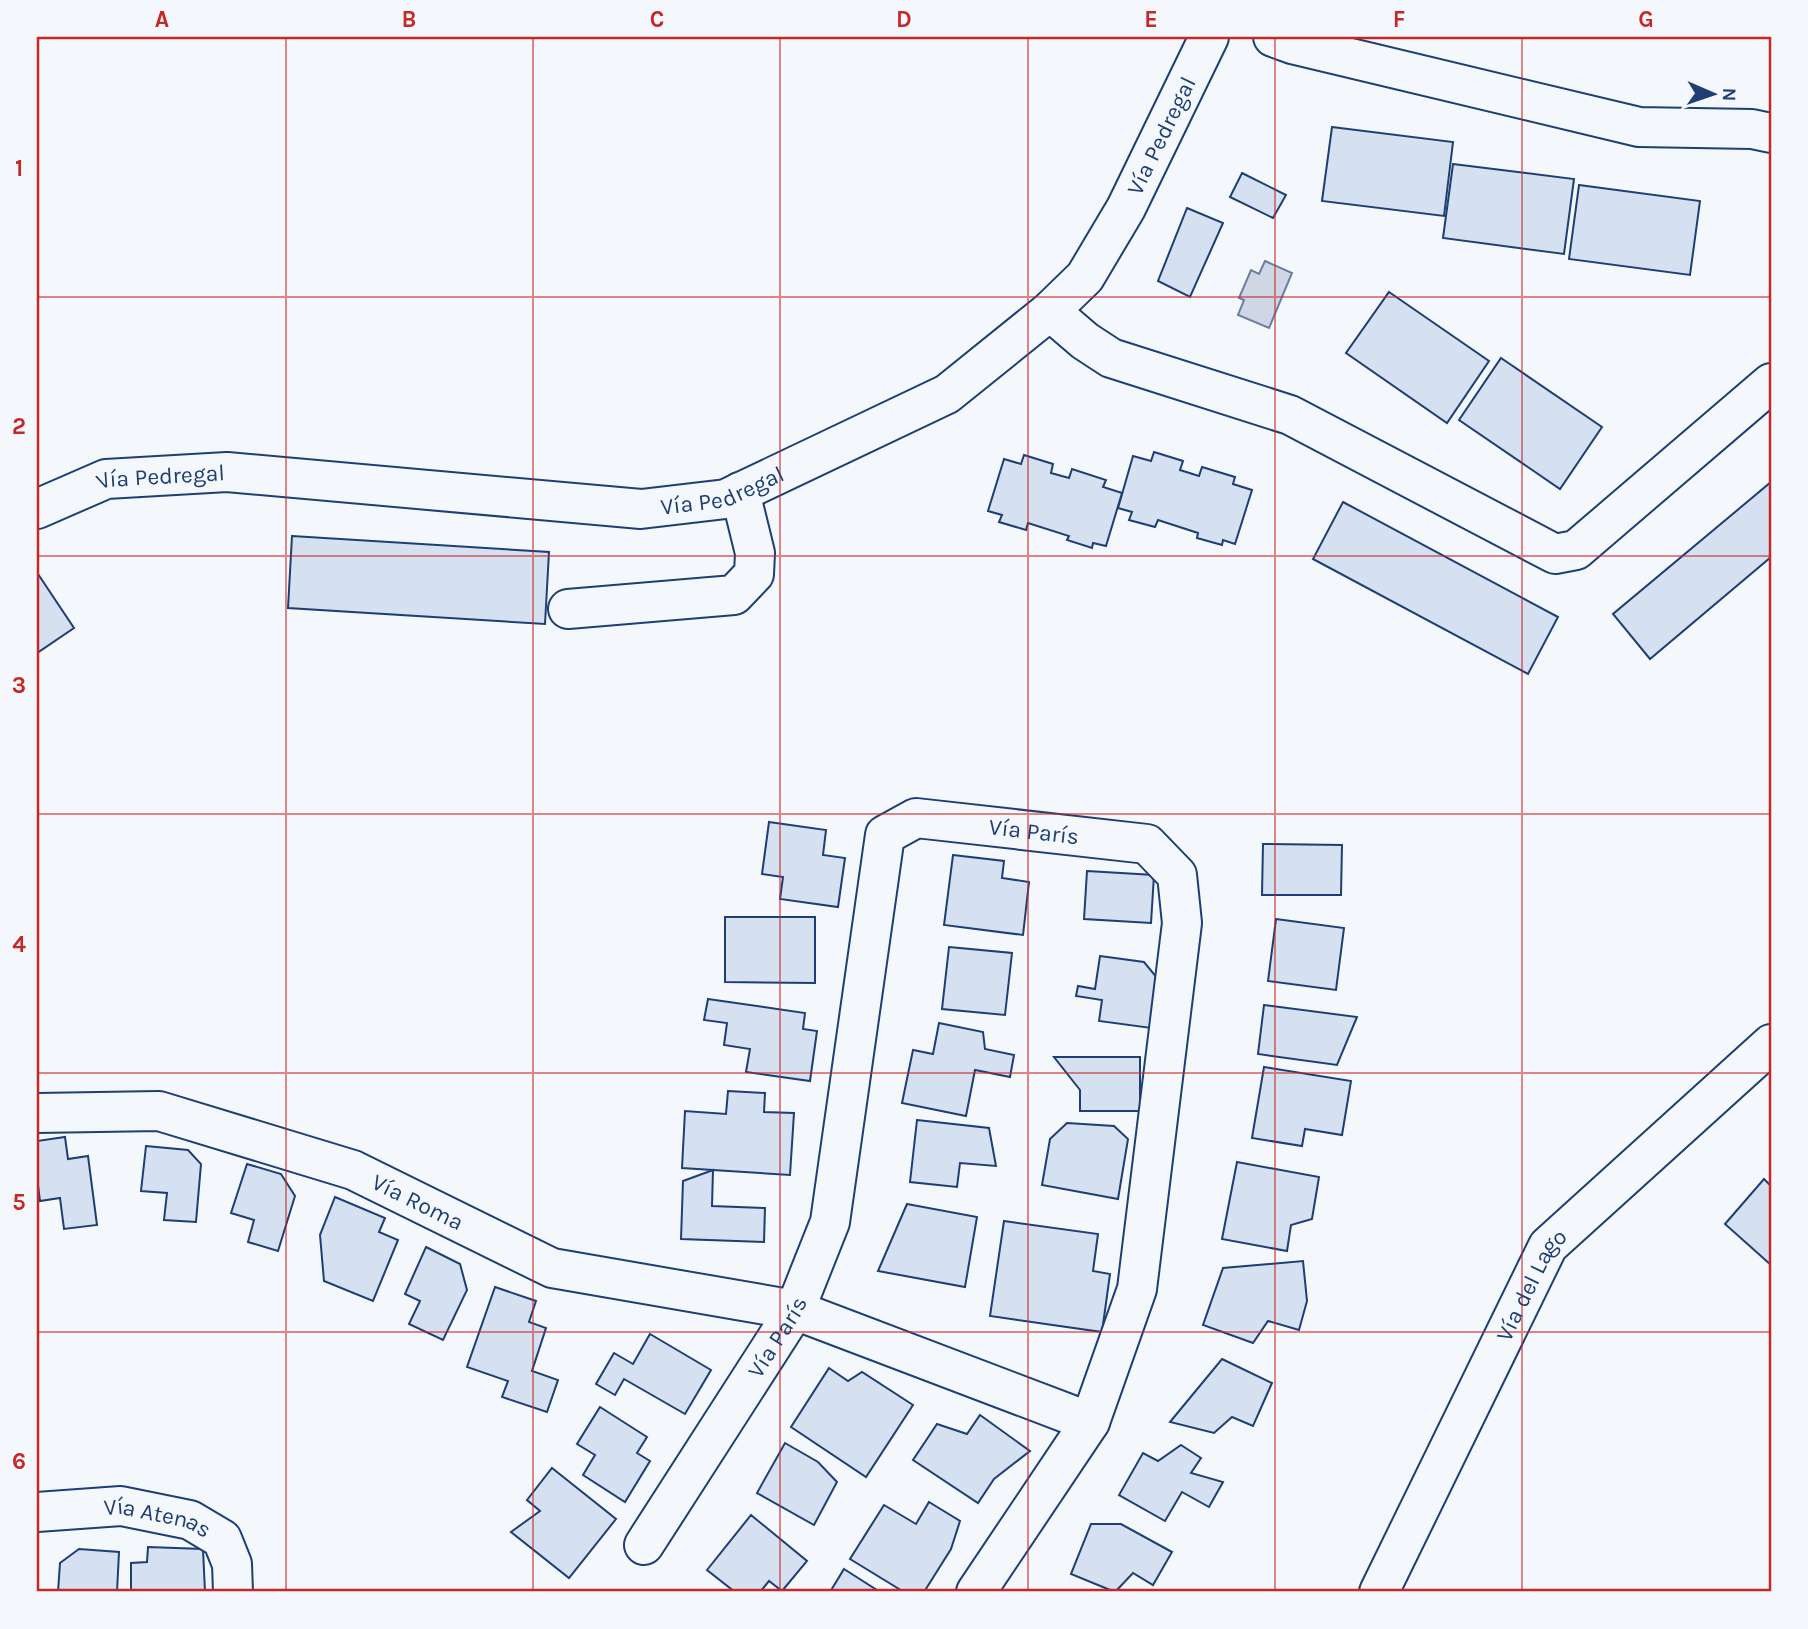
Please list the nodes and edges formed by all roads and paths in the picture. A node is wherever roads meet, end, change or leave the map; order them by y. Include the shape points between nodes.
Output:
1 (1209, 37) edge
2 (1273, 37) edge
3 (1771, 132) edge
4 (1050, 311) junction
5 (1771, 383) edge
6 (740, 492) junction
7 (37, 509) edge
8 (568, 608) dead end
9 (1771, 1044) edge
10 (37, 1113) edge
11 (795, 1310) junction
12 (1090, 1422) junction
13 (37, 1512) edge
14 (643, 1545) dead end
15 (233, 1592) edge
16 (976, 1592) edge
17 (1378, 1592) edge

1 - 4 street, Vía Pedregal via 1126,208 1085,277
2 - 3 street via 1639,127
4 - 5 street via 1111,358 1290,415 1555,554 1576,550
4 - 6 street, Vía Pedregal via 947,394
6 - 7 street, Vía Pedregal via 726,499 640,509 227,472 106,479
6 - 8 street via 755,553 754,574 734,594
9 - 17 street, Vía del Lago via 1548,1247
10 - 11 street, Vía Roma via 159,1111 353,1170 552,1268
11 - 12 street, Vía Roma
11 - 12 street, Vía París via 830,1222 885,835 916,818 1147,844 1177,875 1182,923 1137,1289
11 - 14 street, Vía París
12 - 16 street, Vía París
13 - 15 street, Vía Atenas via 121,1506 190,1520 222,1539 232,1564

